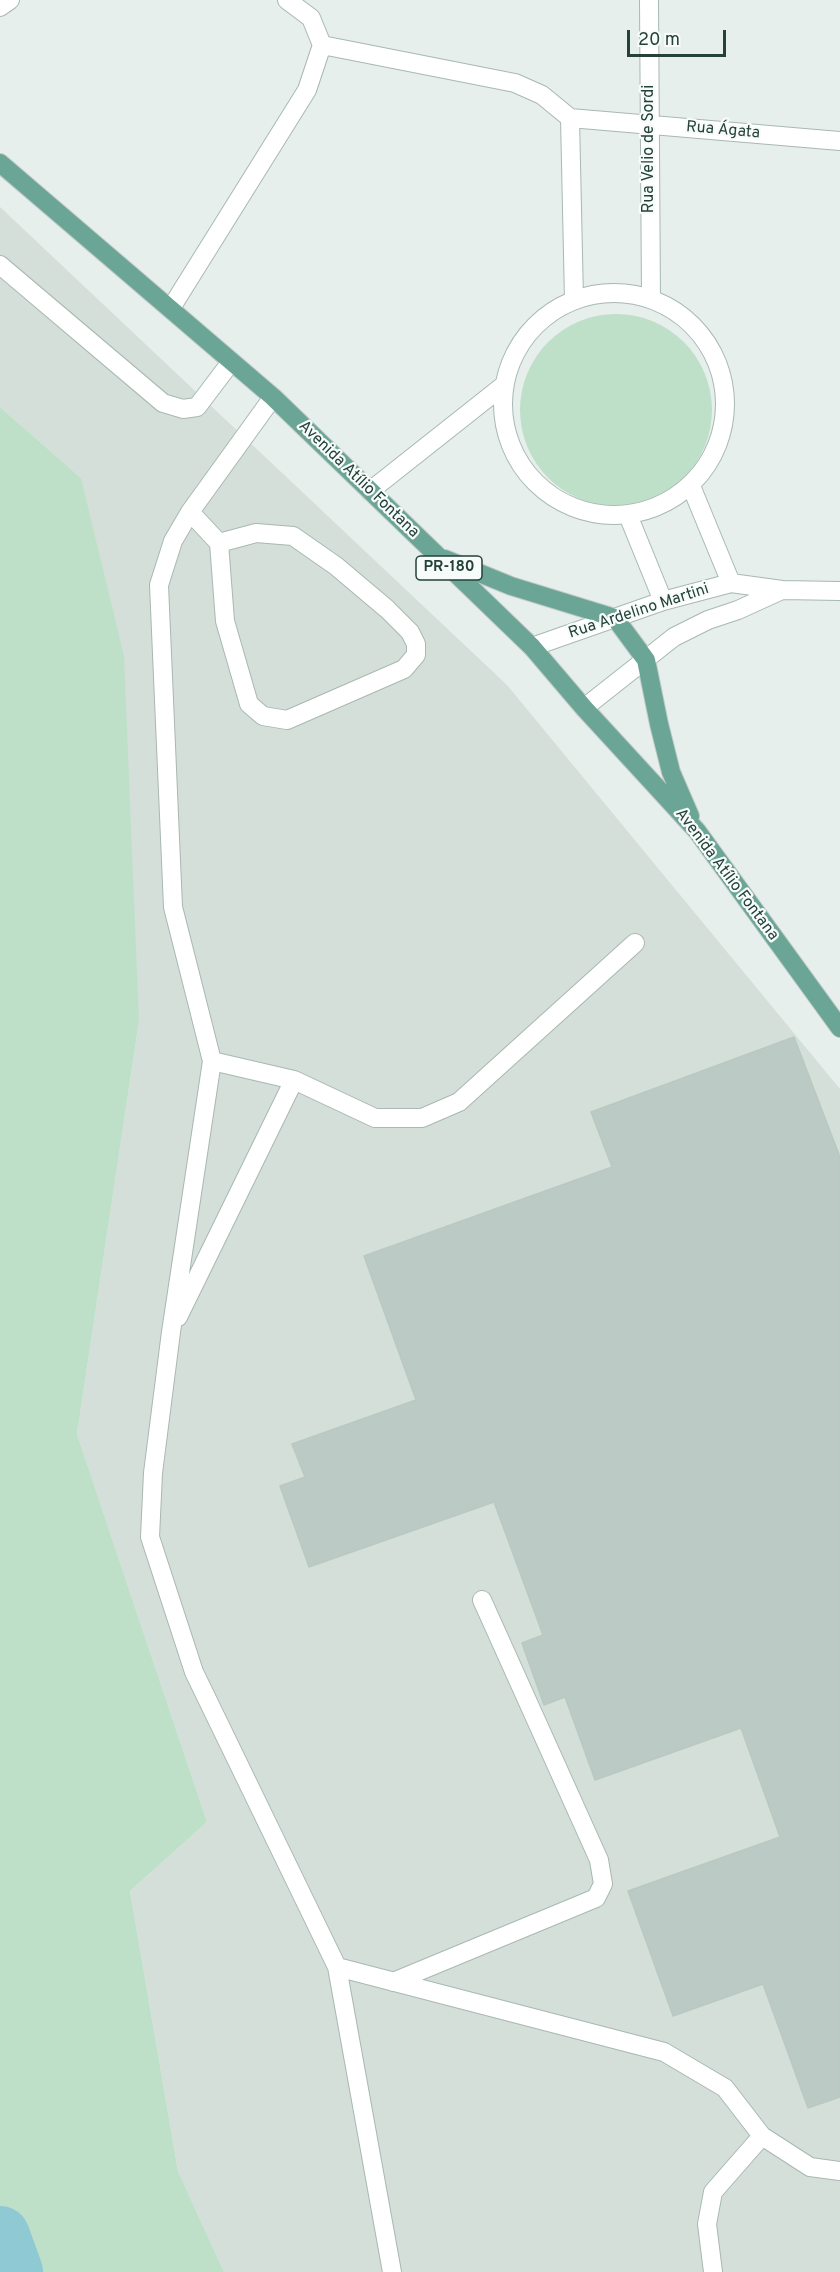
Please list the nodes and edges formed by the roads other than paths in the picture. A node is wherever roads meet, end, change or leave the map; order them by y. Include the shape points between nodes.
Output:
1 (10, 0) edge
2 (287, 0) edge
3 (649, 0) edge
4 (0, 7) edge
5 (322, 45) junction
6 (570, 117) junction
7 (650, 124) junction
8 (840, 141) edge
9 (0, 162) edge
10 (0, 265) edge
11 (651, 299) junction
12 (574, 300) junction
13 (171, 308) junction
14 (231, 362) junction
15 (504, 385) junction
16 (273, 397) junction
17 (691, 486) junction
18 (370, 491) junction
19 (190, 512) junction
20 (628, 515) junction
21 (219, 543) junction
22 (435, 555) junction
23 (731, 583) junction
24 (782, 590) junction
25 (840, 591) edge
26 (663, 601) junction
27 (615, 618) junction
28 (532, 647) junction
29 (646, 660) junction
30 (584, 708) junction
31 (697, 831) junction
32 (635, 943) dead end
33 (840, 1028) edge
34 (212, 1061) junction
35 (294, 1080) junction
36 (171, 1332) junction
37 (482, 1600) dead end
38 (337, 1967) junction
39 (393, 1982) junction
40 (762, 2136) junction
41 (840, 2171) edge
42 (392, 2272) edge
43 (713, 2272) edge

1 - 4 street
2 - 5 street via 311,18
3 - 7 street, Rua Velio de Sordi
5 - 6 street via 514,83 542,94
5 - 13 street via 307,90
6 - 7 street, Rua Ágata
6 - 12 street
7 - 8 street, Rua Ágata
7 - 11 street, Rua Velio de Sordi
9 - 13 main road, Avenida Atílio Fontana / PR-180
10 - 14 street via 163,403 183,409 197,407
11 - 12 street via 625,293
11 - 17 street via 694,326 710,346 720,368 725,419 719,443
12 - 15 street via 536,325 521,343
13 - 14 main road, Avenida Atílio Fontana / PR-180
14 - 16 main road, Avenida Atílio Fontana / PR-180
15 - 18 street
15 - 20 street via 506,431 514,453 542,489 561,502 594,513
16 - 18 main road, Avenida Atílio Fontana / PR-180
16 - 19 street
17 - 20 street via 651,509
17 - 23 street
18 - 22 main road, Avenida Atílio Fontana / PR-180
19 - 21 street
19 - 34 street via 173,541 159,585 173,907
20 - 26 street
21 - 21 street via 225,621 249,704 263,716 287,720 404,669 416,655 410,632 387,609 293,536 256,533
22 - 27 main road via 511,586
22 - 28 main road, Avenida Atílio Fontana / PR-180
23 - 24 street, Rua Ardelino Martini
23 - 26 street, Rua Ardelino Martini
24 - 25 street, Rua Ardelino Martini
24 - 29 street, Rua Ardelino Martini via 674,637
26 - 27 street, Rua Ardelino Martini
27 - 28 street, Rua Ardelino Martini
27 - 29 main road
28 - 30 main road, Avenida Atílio Fontana / PR-180
29 - 30 street, Rua Ardelino Martini
29 - 31 main road via 671,772
30 - 31 main road, Avenida Atílio Fontana / PR-180
31 - 33 main road, Avenida Atílio Fontana / PR-180
32 - 35 street via 459,1102 422,1118 375,1118
34 - 35 street
34 - 36 street
35 - 36 street
36 - 38 street via 153,1473 150,1537 194,1672
37 - 39 street via 599,1860 603,1884 596,1898
38 - 39 street
38 - 42 street
39 - 40 street via 664,2052 725,2088
40 - 41 street via 810,2167
40 - 43 street via 713,2192 707,2224

